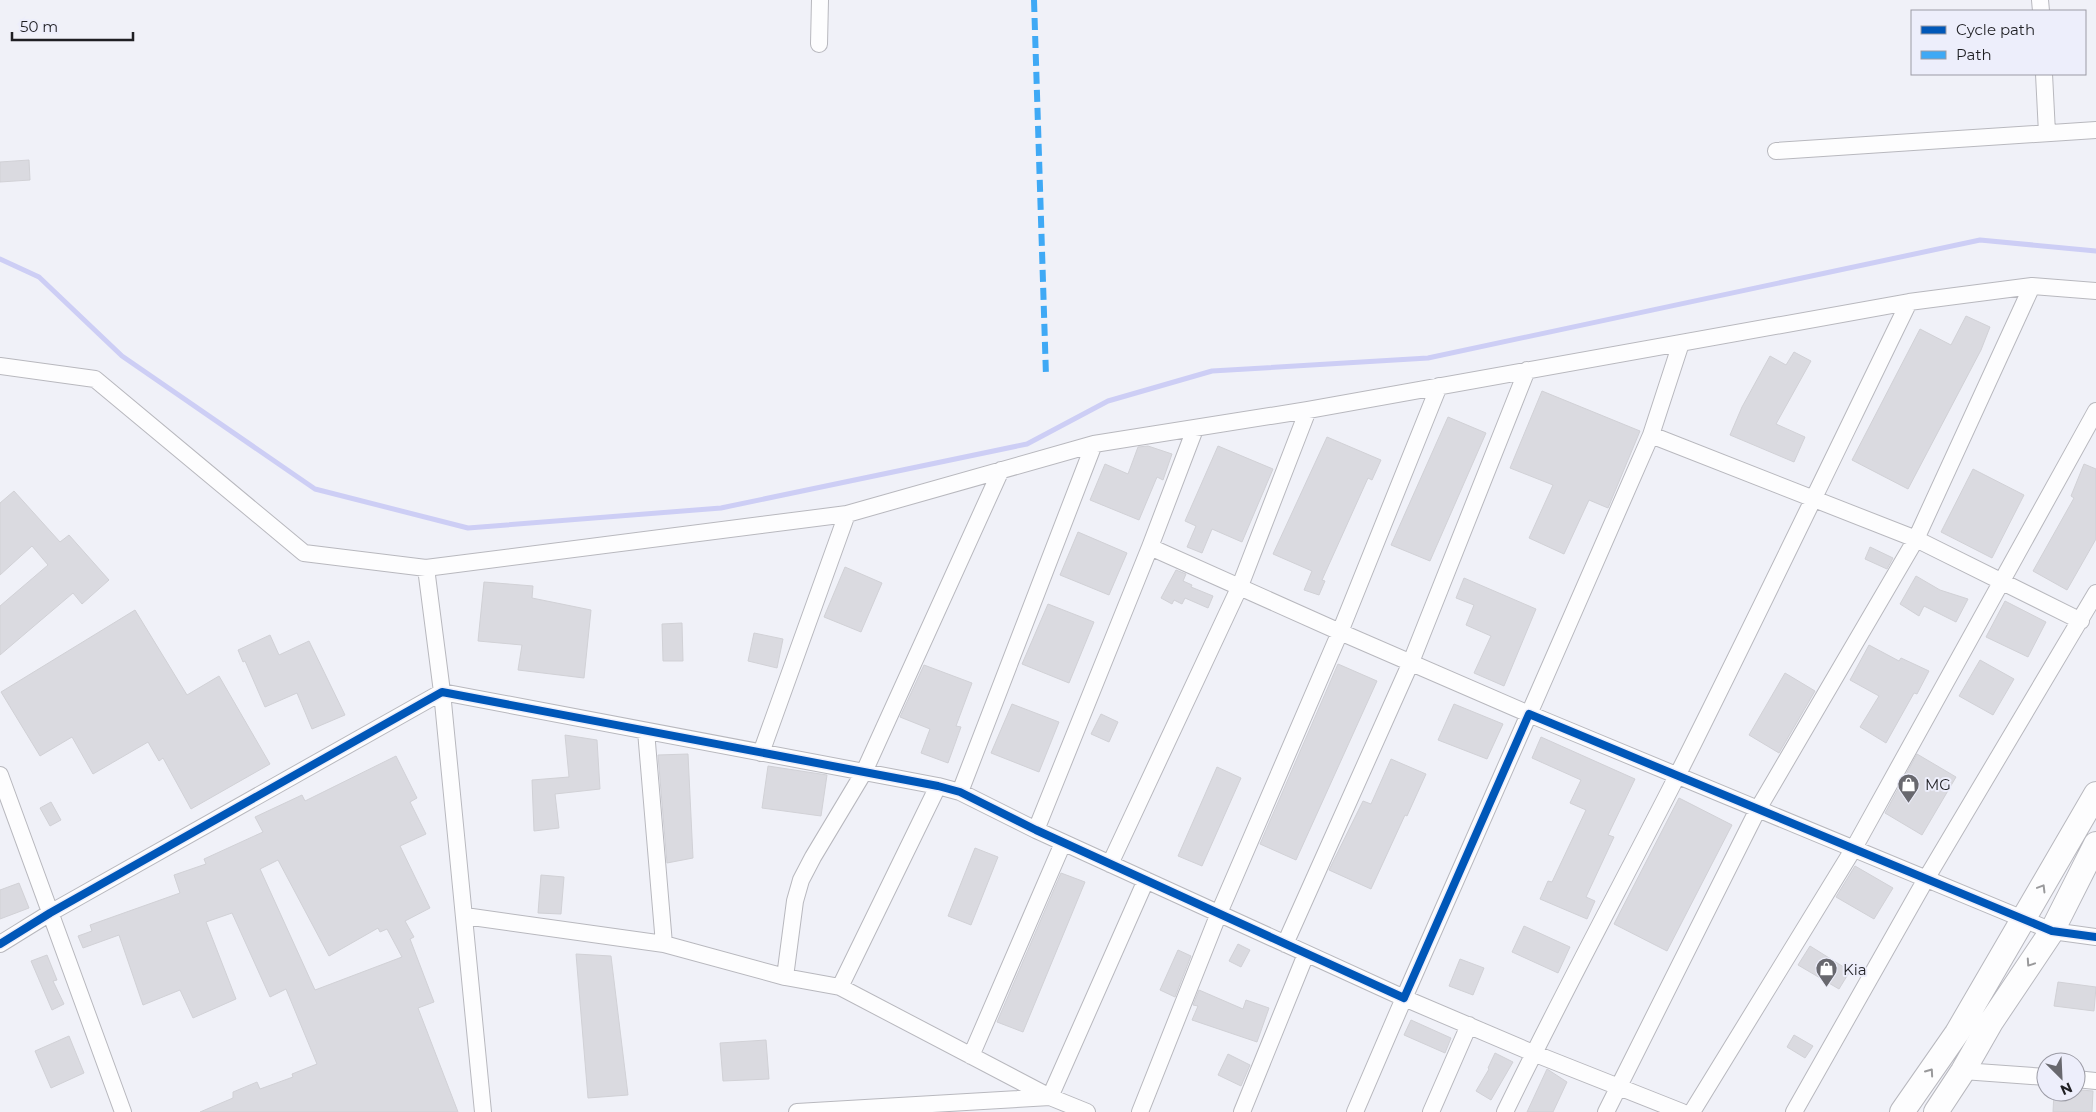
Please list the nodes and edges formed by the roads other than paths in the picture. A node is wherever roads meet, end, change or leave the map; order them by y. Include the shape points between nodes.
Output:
1 (820, 0) edge
2 (819, 44) dead end
3 (2044, 75) edge
4 (2096, 130) edge
5 (2047, 133) junction
6 (1776, 151) dead end
7 (2032, 286) junction
8 (2096, 291) edge
9 (1909, 302) junction
10 (1681, 343) junction
11 (0, 366) edge
12 (1527, 370) junction
13 (1439, 386) junction
14 (1308, 410) junction
15 (2096, 411) edge
16 (1195, 429) junction
17 (1651, 434) junction
18 (1094, 444) junction
19 (1001, 470) junction
20 (1814, 500) junction
21 (847, 514) junction
22 (1916, 539) junction
23 (1150, 546) junction
24 (426, 568) junction
25 (2000, 581) junction
26 (1240, 586) junction
27 (2096, 593) edge
28 (2081, 621) junction
29 (1340, 632) junction
30 (1411, 662) junction
31 (442, 692) junction
32 (1529, 714) junction
33 (646, 731) junction
34 (761, 753) junction
35 (864, 772) junction
36 (0, 775) edge
37 (1677, 775) junction
38 (938, 786) junction
39 (960, 792) junction
40 (2096, 794) edge
41 (1758, 809) junction
42 (1036, 830) junction
43 (1063, 843) junction
44 (1854, 848) junction
45 (2094, 852) edge
46 (1110, 864) junction
47 (1926, 879) junction
48 (1146, 880) junction
49 (50, 912) junction
50 (1219, 913) junction
51 (465, 916) junction
52 (2024, 919) junction
53 (2052, 931) junction
54 (2096, 937) edge
55 (0, 944) edge
56 (664, 944) junction
57 (1285, 944) junction
58 (1306, 954) junction
59 (785, 977) junction
60 (840, 987) junction
61 (1404, 998) junction
62 (1469, 1026) junction
63 (1533, 1053) junction
64 (970, 1056) junction
65 (1963, 1071) junction
66 (2036, 1076) edge
67 (1618, 1088) junction
68 (1050, 1097) junction
69 (865, 1110) edge
70 (1798, 1111) edge
71 (122, 1112) edge
72 (482, 1112) edge
73 (797, 1112) edge
74 (1087, 1112) edge
75 (1140, 1112) edge
76 (1242, 1112) edge
77 (1355, 1112) edge
78 (1431, 1112) edge
79 (1505, 1112) edge
80 (1606, 1112) edge
81 (1682, 1112) edge
82 (1692, 1112) edge
83 (1902, 1112) edge
84 (1936, 1112) edge

1 - 2 street
3 - 5 street
4 - 5 street
5 - 6 street
7 - 8 street
7 - 9 street
7 - 22 street
9 - 10 street
9 - 20 street
10 - 12 street
10 - 17 street
11 - 24 street via 95,379 304,553
12 - 13 street
12 - 30 street
13 - 14 street
13 - 29 street
14 - 16 street
14 - 26 street
15 - 25 street
16 - 18 street
16 - 23 street
17 - 20 street
17 - 32 street
18 - 19 street
18 - 39 street
19 - 21 street
19 - 35 street
20 - 22 street
20 - 37 street
21 - 24 street
21 - 34 street
22 - 25 street
22 - 41 street
23 - 26 street
23 - 42 street
24 - 31 street
25 - 28 street
25 - 44 street
26 - 29 street
26 - 46 street
27 - 28 street
28 - 47 street
29 - 30 street
29 - 50 street
30 - 32 street
30 - 57 street
31 - 33 street
31 - 49 street
31 - 51 street
32 - 37 street
32 - 61 street
33 - 34 street
33 - 56 street
34 - 35 street
35 - 38 street
35 - 59 street via 801,880 795,901
36 - 49 street
37 - 41 street
37 - 63 street
38 - 39 street
38 - 60 street
39 - 42 street
52 -> 40 main road
41 - 44 street
41 - 67 street
42 - 43 street
43 - 46 street
43 - 64 street
44 - 47 street
44 - 82 street
45 - 53 main road
46 - 48 street
47 - 52 street
47 - 70 street
48 - 50 street
48 - 68 street
49 - 55 street
49 - 71 street
50 - 57 street
50 - 75 street
51 - 56 street
51 - 72 street
52 - 53 street
83 -> 52 main road via 1957,1033
53 - 54 street
53 -> 65 main road via 1991,1022
56 - 59 street
57 - 58 street
58 - 61 street
58 - 76 street
59 - 60 street
60 - 64 street
61 - 62 street
61 - 77 street
62 - 63 street
62 - 78 street
63 - 67 street
63 - 79 street
64 - 68 street
65 - 66 street
65 - 84 main road
67 - 80 street
67 - 81 street
68 - 69 street
68 - 74 street
69 - 73 street

